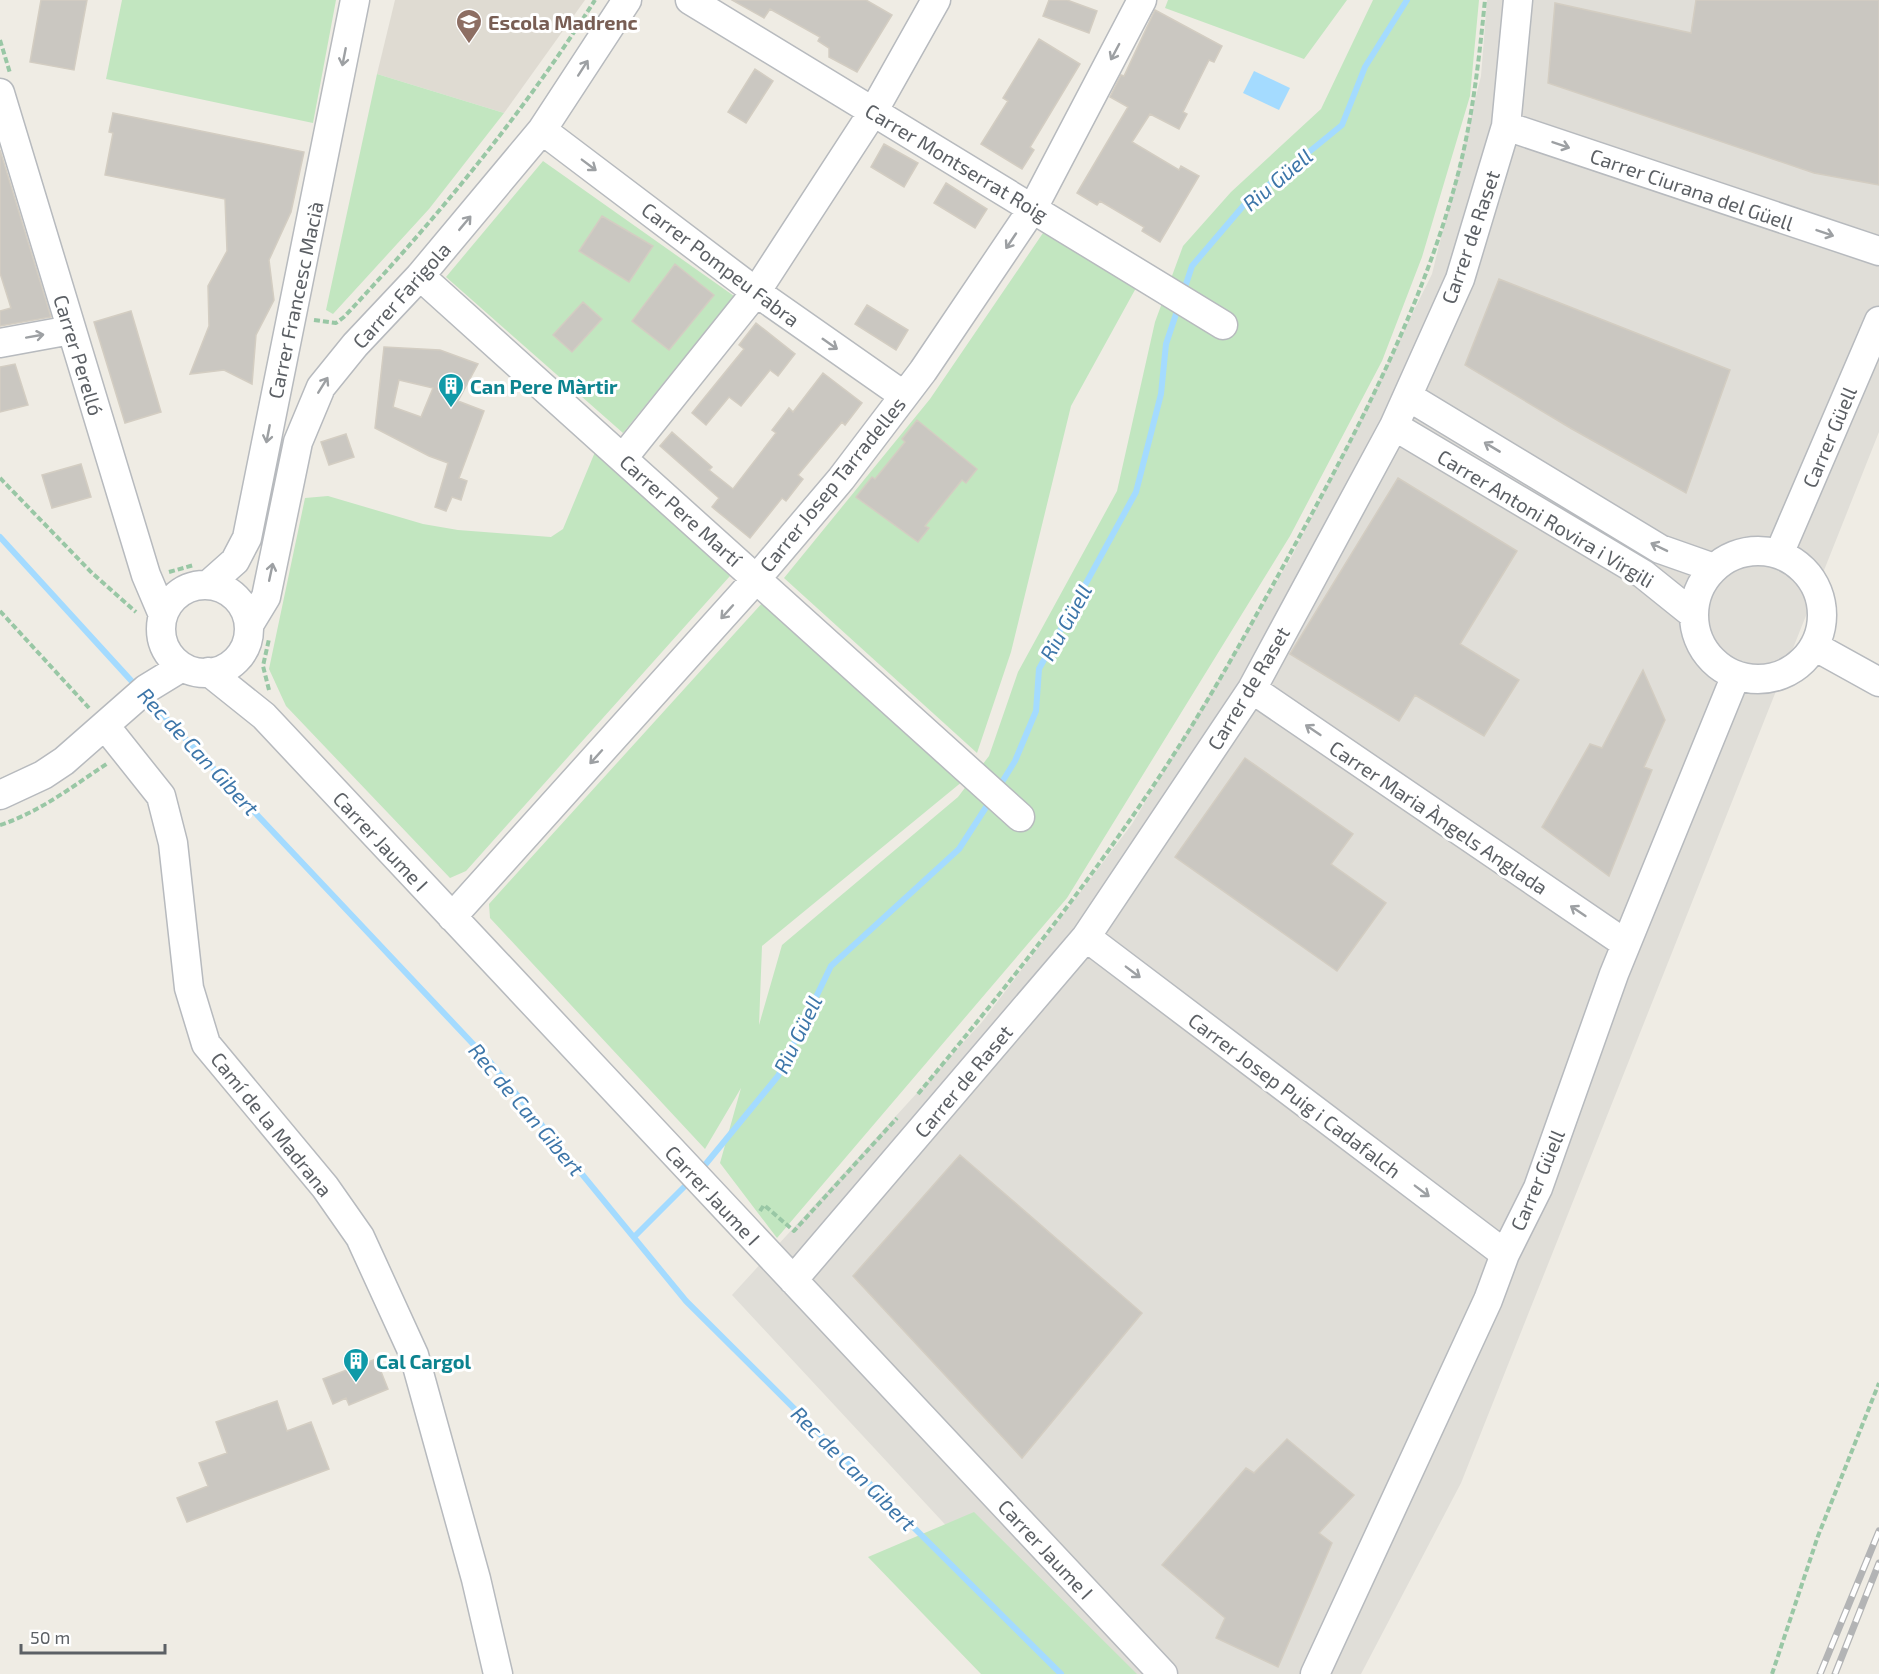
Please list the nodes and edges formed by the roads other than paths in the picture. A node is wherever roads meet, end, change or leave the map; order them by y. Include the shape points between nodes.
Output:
1 (355, 0) edge
2 (627, 0) edge
3 (690, 0) edge
4 (936, 0) edge
5 (1518, 0) edge
6 (1140, 1) edge
7 (0, 93) edge
8 (873, 112) junction
9 (1506, 126) junction
10 (542, 130) junction
11 (1033, 207) junction
12 (1879, 251) edge
13 (420, 276) junction
14 (756, 292) junction
15 (1879, 321) edge
16 (1224, 325) dead end
17 (71, 330) junction
18 (0, 343) edge
19 (903, 395) junction
20 (1408, 397) junction
21 (1394, 426) junction
22 (623, 458) junction
23 (1779, 554) junction
24 (1714, 568) junction
25 (757, 578) junction
26 (208, 585) junction
27 (152, 615) junction
28 (1694, 615) junction
29 (249, 625) junction
30 (1814, 646) junction
31 (240, 655) junction
32 (186, 664) junction
33 (1736, 675) junction
34 (1879, 682) edge
35 (1252, 688) junction
36 (264, 716) junction
37 (111, 722) junction
38 (0, 795) edge
39 (1020, 817) dead end
40 (452, 917) junction
41 (1086, 937) junction
42 (1626, 945) junction
43 (1504, 1254) junction
44 (793, 1280) junction
45 (498, 1674) edge
46 (1163, 1674) edge
47 (1315, 1674) edge

1 -> 26 street, Carrer Francesc Macià via 247,538 235,561
10 -> 2 street, Carrer Farigola
3 - 8 street, Carrer Montserrat Roig
4 - 8 street
5 - 9 street, Carrer de Raset
6 -> 11 street, Carrer Josep Tarradelles
7 - 17 street, Carrer Perelló
8 - 11 street, Carrer Montserrat Roig
8 - 14 street
9 -> 12 street, Carrer Ciurana del Güell
9 - 20 street, Carrer de Raset via 1460,279
13 -> 10 street, Carrer Farigola
10 -> 14 street, Carrer Pompeu Fabra
11 - 16 street, Carrer Montserrat Roig
11 -> 19 street, Carrer Josep Tarradelles
13 - 22 street, Carrer Pere Martí
29 -> 13 street, Carrer Farigola via 266,597 298,442 321,387
14 -> 19 street, Carrer Pompeu Fabra
14 - 22 street
15 - 23 street, Carrer Güell
18 -> 17 street
17 - 27 street, Carrer Perelló via 146,575
19 - 25 street, Carrer Josep Tarradelles via 841,479
20 - 21 street, Carrer de Raset
24 -> 20 street, Carrer Antoni Rovira i Virgili via 1660,549
21 - 28 street, Carrer Antoni Rovira i Virgili via 1643,574
21 - 35 street, Carrer de Raset
22 - 25 street, Carrer Pere Martí
23 - 24 street via 1745,552
23 - 30 street via 1800,566 1820,596 1822,619
24 - 28 street via 1697,594
25 - 39 street, Carrer Pere Martí
25 -> 40 street, Carrer Josep Tarradelles
26 - 27 street via 184,590
26 - 29 street via 239,600
27 - 32 street via 161,638
28 - 33 street via 1700,642 1709,656
29 - 31 street
30 - 33 street via 1800,663 1776,676 1763,679
30 - 34 street
31 - 32 street via 226,667
31 - 36 street, Carrer Jaume I
32 - 36 street, Carrer Jaume I
32 - 37 street via 146,689
33 - 42 street, Carrer Güell
35 - 41 street, Carrer de Raset
42 -> 35 street, Carrer Maria Àngels Anglada
36 - 40 street, Carrer Jaume I
37 - 38 street via 43,775
37 - 45 street, Camí de la Madrana via 161,796 173,843 189,988 206,1044 325,1186 360,1237 414,1355
40 - 44 street, Carrer Jaume I
41 -> 43 street, Carrer Josep Puig i Cadafalch
41 - 44 street, Carrer de Raset
42 - 43 street, Carrer Güell via 1538,1188
43 - 47 street, Carrer Güell via 1488,1299
44 - 46 street, Carrer Jaume I

